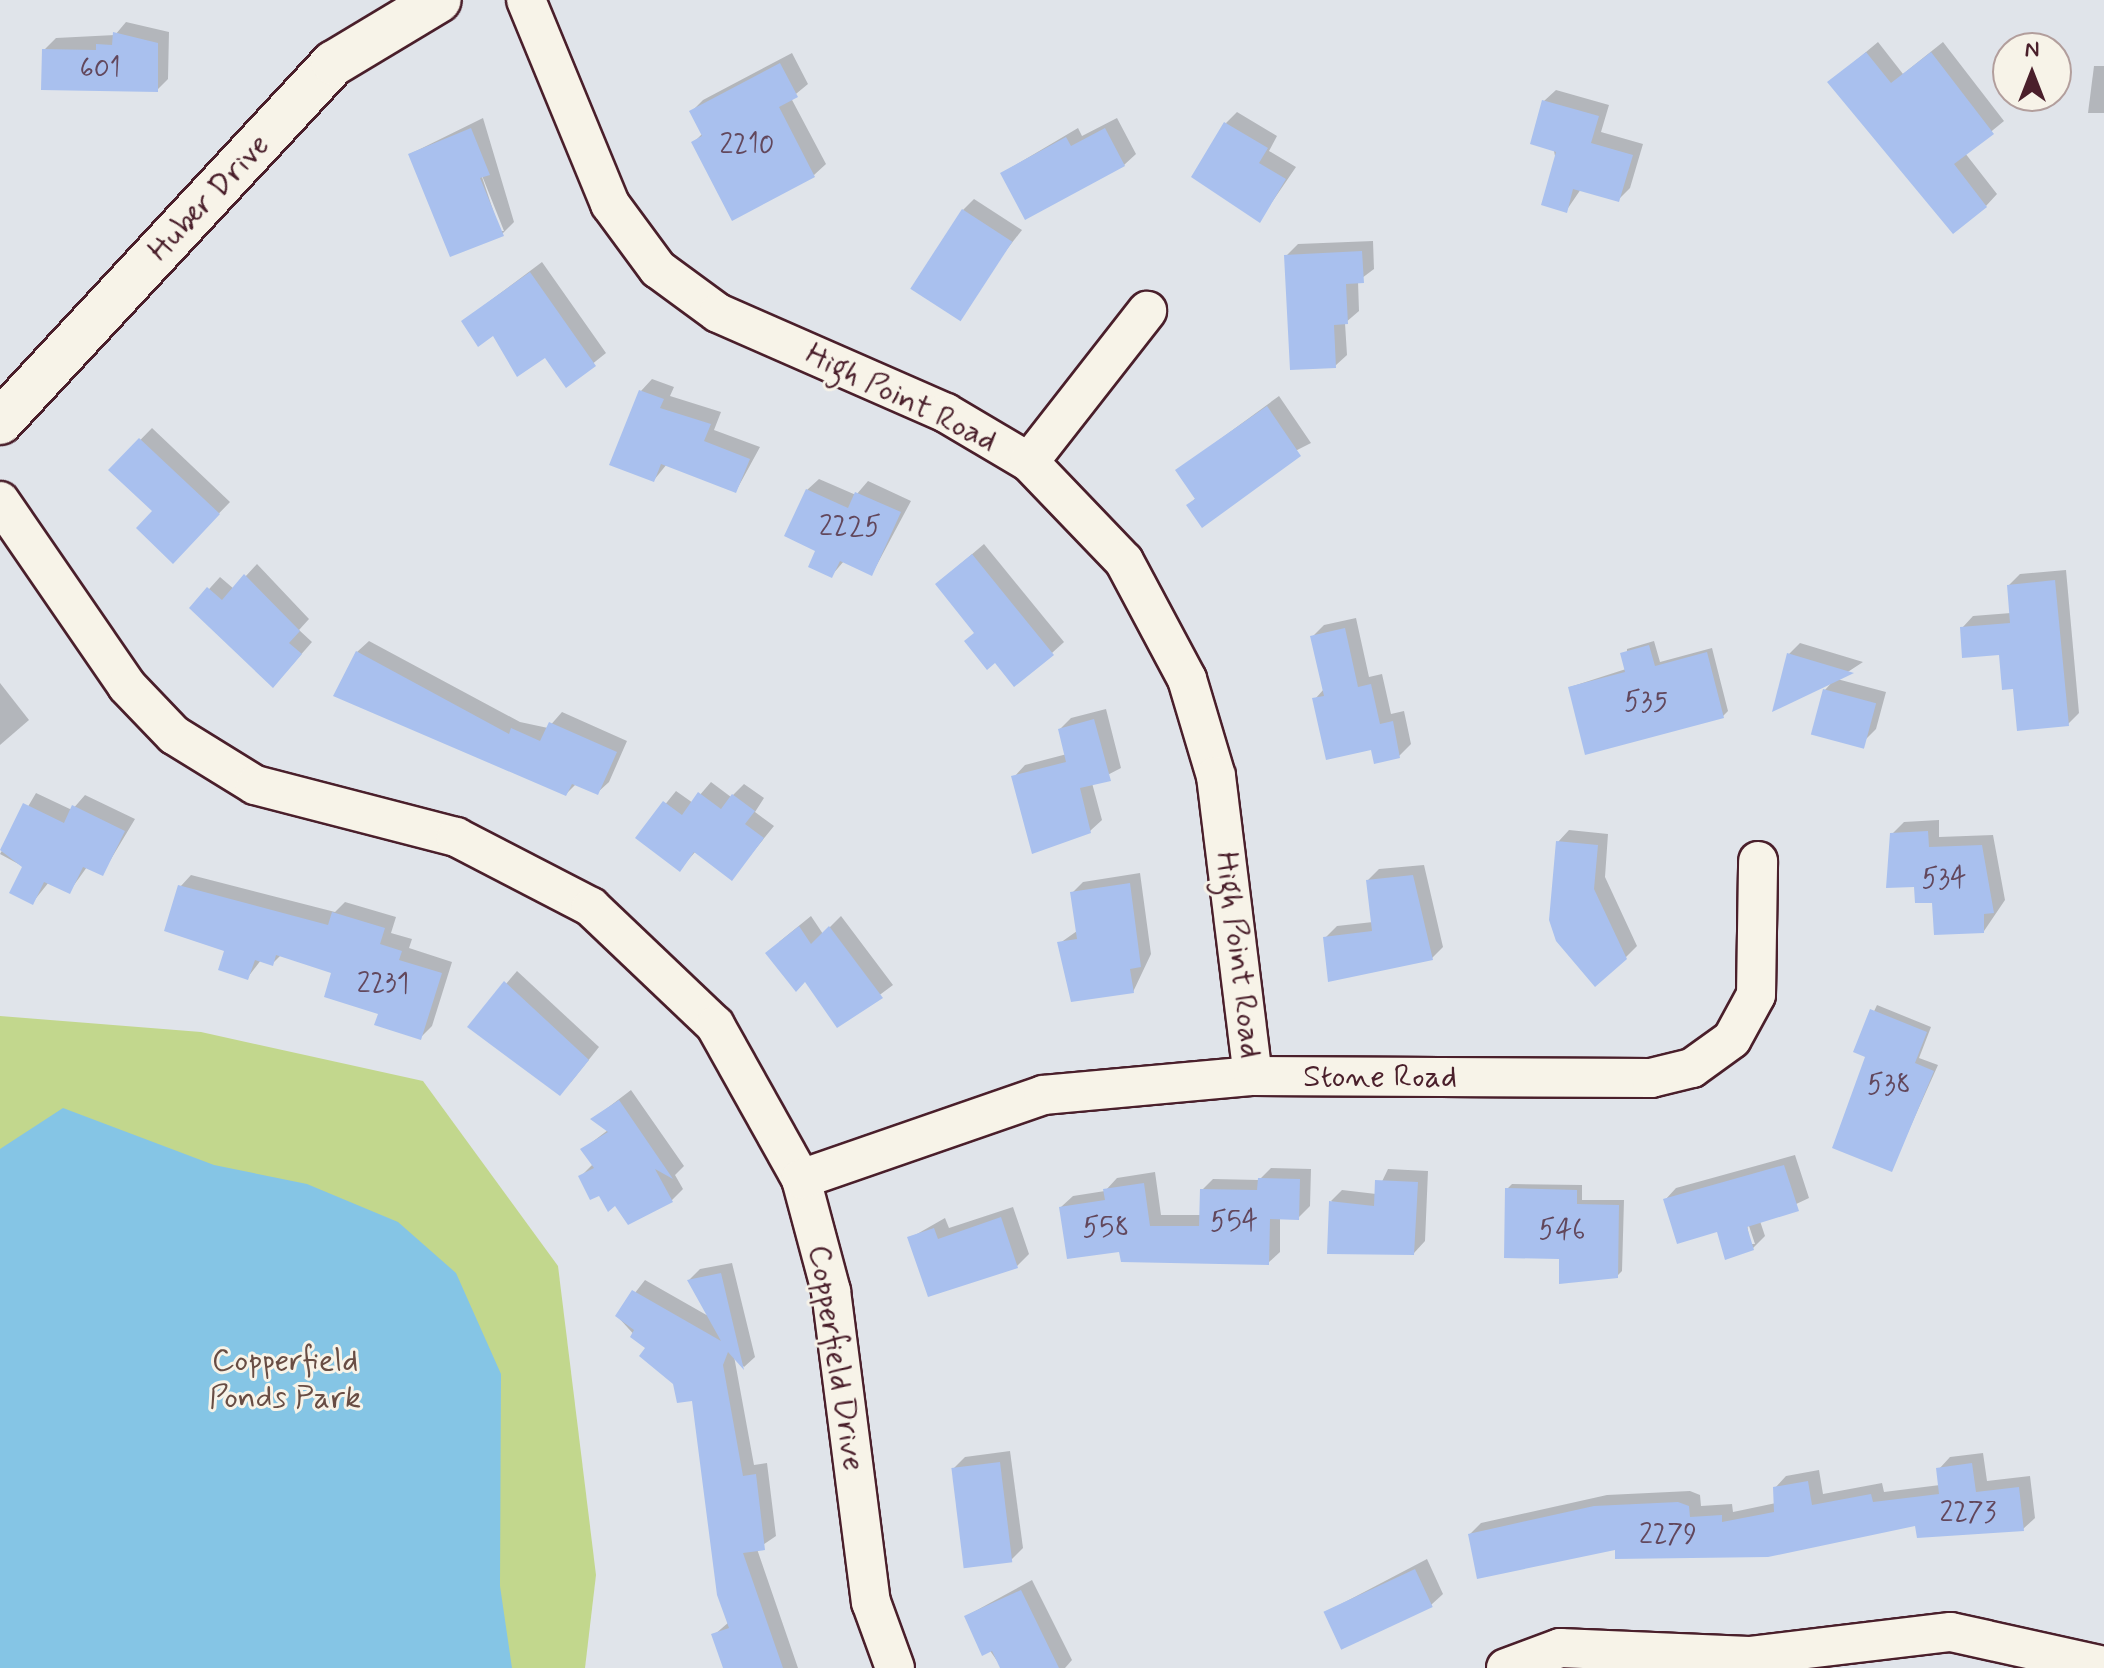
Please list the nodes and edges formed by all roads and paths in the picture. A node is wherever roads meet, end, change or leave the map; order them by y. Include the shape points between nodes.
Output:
1 (439, 0) edge
2 (526, 0) edge
3 (1147, 311) dead end
4 (0, 422) edge
5 (1029, 462) junction
6 (0, 501) edge
7 (1758, 861) dead end
8 (1253, 1076) junction
9 (801, 1179) junction
10 (2104, 1666) edge
11 (895, 1668) edge
12 (1506, 1668) edge

1 - 4 street, Huber Drive via 334,63
2 - 5 street, High Point Road via 610,204 658,269 718,313 946,413
3 - 5 street
5 - 8 street, High Point Road via 1124,561 1187,679 1216,776
6 - 9 street, Copperfield Drive via 127,686 174,735 255,785 456,837 591,907 715,1025
7 - 8 street, Stone Road via 1756,995 1732,1039 1692,1068 1651,1078
8 - 9 street, Stone Road via 1043,1095
9 - 11 street, Copperfield Drive via 831,1291 871,1602
10 - 12 street via 1951,1632 1749,1656 1560,1648

